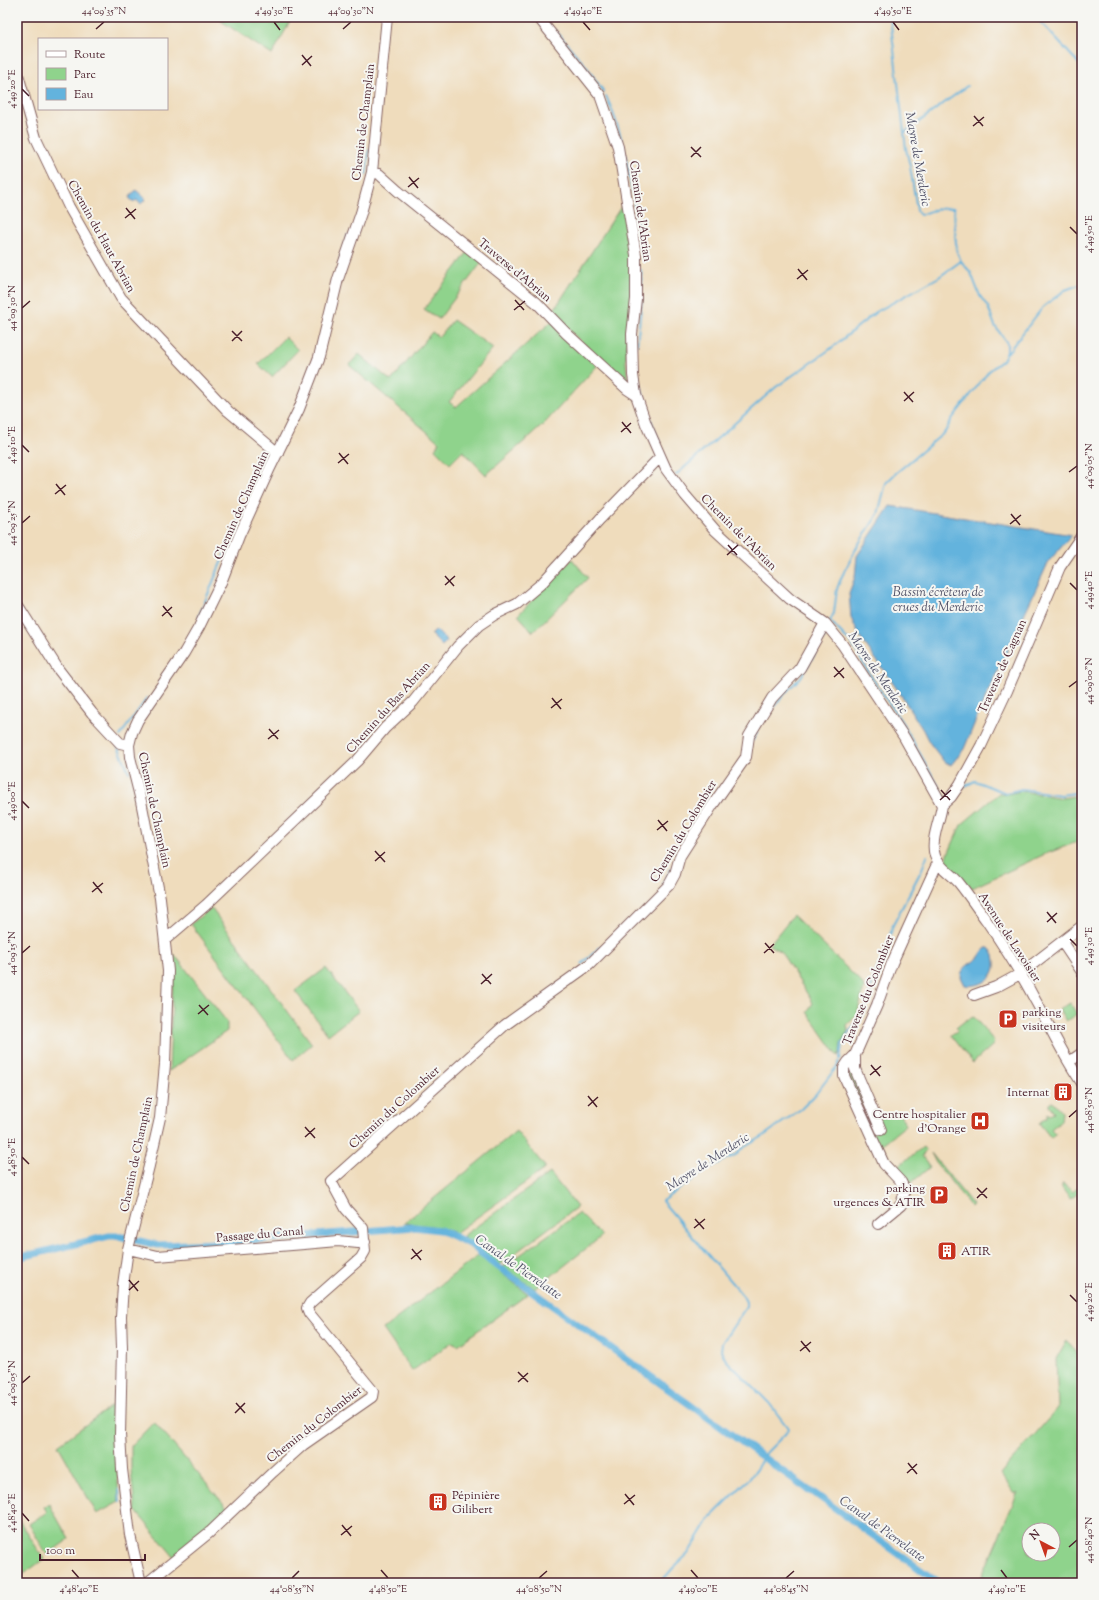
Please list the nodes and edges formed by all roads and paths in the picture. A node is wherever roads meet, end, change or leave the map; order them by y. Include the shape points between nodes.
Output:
1 (388, 17) edge
2 (538, 17) edge
3 (17, 71) edge
4 (372, 172) junction
5 (636, 395) junction
6 (278, 453) junction
7 (660, 457) junction
8 (1082, 535) edge
9 (17, 604) edge
10 (826, 623) junction
11 (130, 745) junction
12 (941, 803) junction
13 (938, 862) junction
14 (1082, 926) edge
15 (165, 940) junction
16 (1062, 942) junction
17 (1082, 972) edge
18 (1020, 974) junction
19 (974, 995) dead end
20 (1082, 1054) edge
21 (855, 1055) junction
22 (1069, 1062) junction
23 (1082, 1083) edge
24 (881, 1130) dead end
25 (878, 1224) dead end
26 (364, 1235) junction
27 (128, 1250) junction
28 (141, 1583) edge
29 (147, 1583) edge

1 - 4 street, Chemin de Champlain
2 - 5 street, Chemin de l'Abrian via 600,95 618,147 636,255 632,354
3 - 6 street, Chemin du Haut Abrian via 36,138 69,207 121,298 228,411
4 - 5 street, Traverse d'Abrian via 379,174 537,303 566,334
4 - 6 street, Chemin de Champlain via 338,279 319,357 299,409
5 - 7 street, Chemin de l'Abrian
6 - 11 street, Chemin de Champlain via 199,627 138,720 132,732
7 - 10 street, Chemin de l'Abrian via 685,495 715,530 790,599
7 - 15 street, Chemin du Bas Abrian via 542,583 517,604 479,625 458,646 413,702 385,728 357,761 206,906
8 - 12 street, Traverse de Cagnan via 1060,567 981,746 955,791
9 - 11 street via 58,669 92,713 120,743
10 - 12 street, Chemin de l'Abrian via 904,737
10 - 26 street, Chemin du Colombier via 800,668 772,698 749,736 746,757 680,856 675,874 668,885 589,965 506,1025 331,1181
11 - 15 street, Chemin de Champlain via 130,757 160,898
12 - 13 street via 941,817 934,837
13 - 18 street, Avenue de Lavoisier via 959,882
13 - 21 street, Traverse du Colombier via 892,963
14 - 16 street
15 - 27 street, Chemin de Champlain via 168,971 163,1095 160,1118
16 - 17 street
16 - 18 street
18 - 19 street
18 - 22 street, Avenue de Lavoisier
20 - 22 street
21 - 24 street via 855,1069
21 - 25 street, Traverse du Colombier via 846,1064 844,1076 884,1164 905,1190 901,1205
22 - 23 street, Avenue de Lavoisier
26 - 27 street, Passage du Canal via 358,1243 338,1241 158,1256
26 - 29 street, Chemin du Colombier via 365,1251 361,1258 310,1303 308,1308 309,1313 373,1391 372,1397 303,1445 210,1532
27 - 28 street, Chemin de Champlain via 123,1285 120,1434 127,1516

